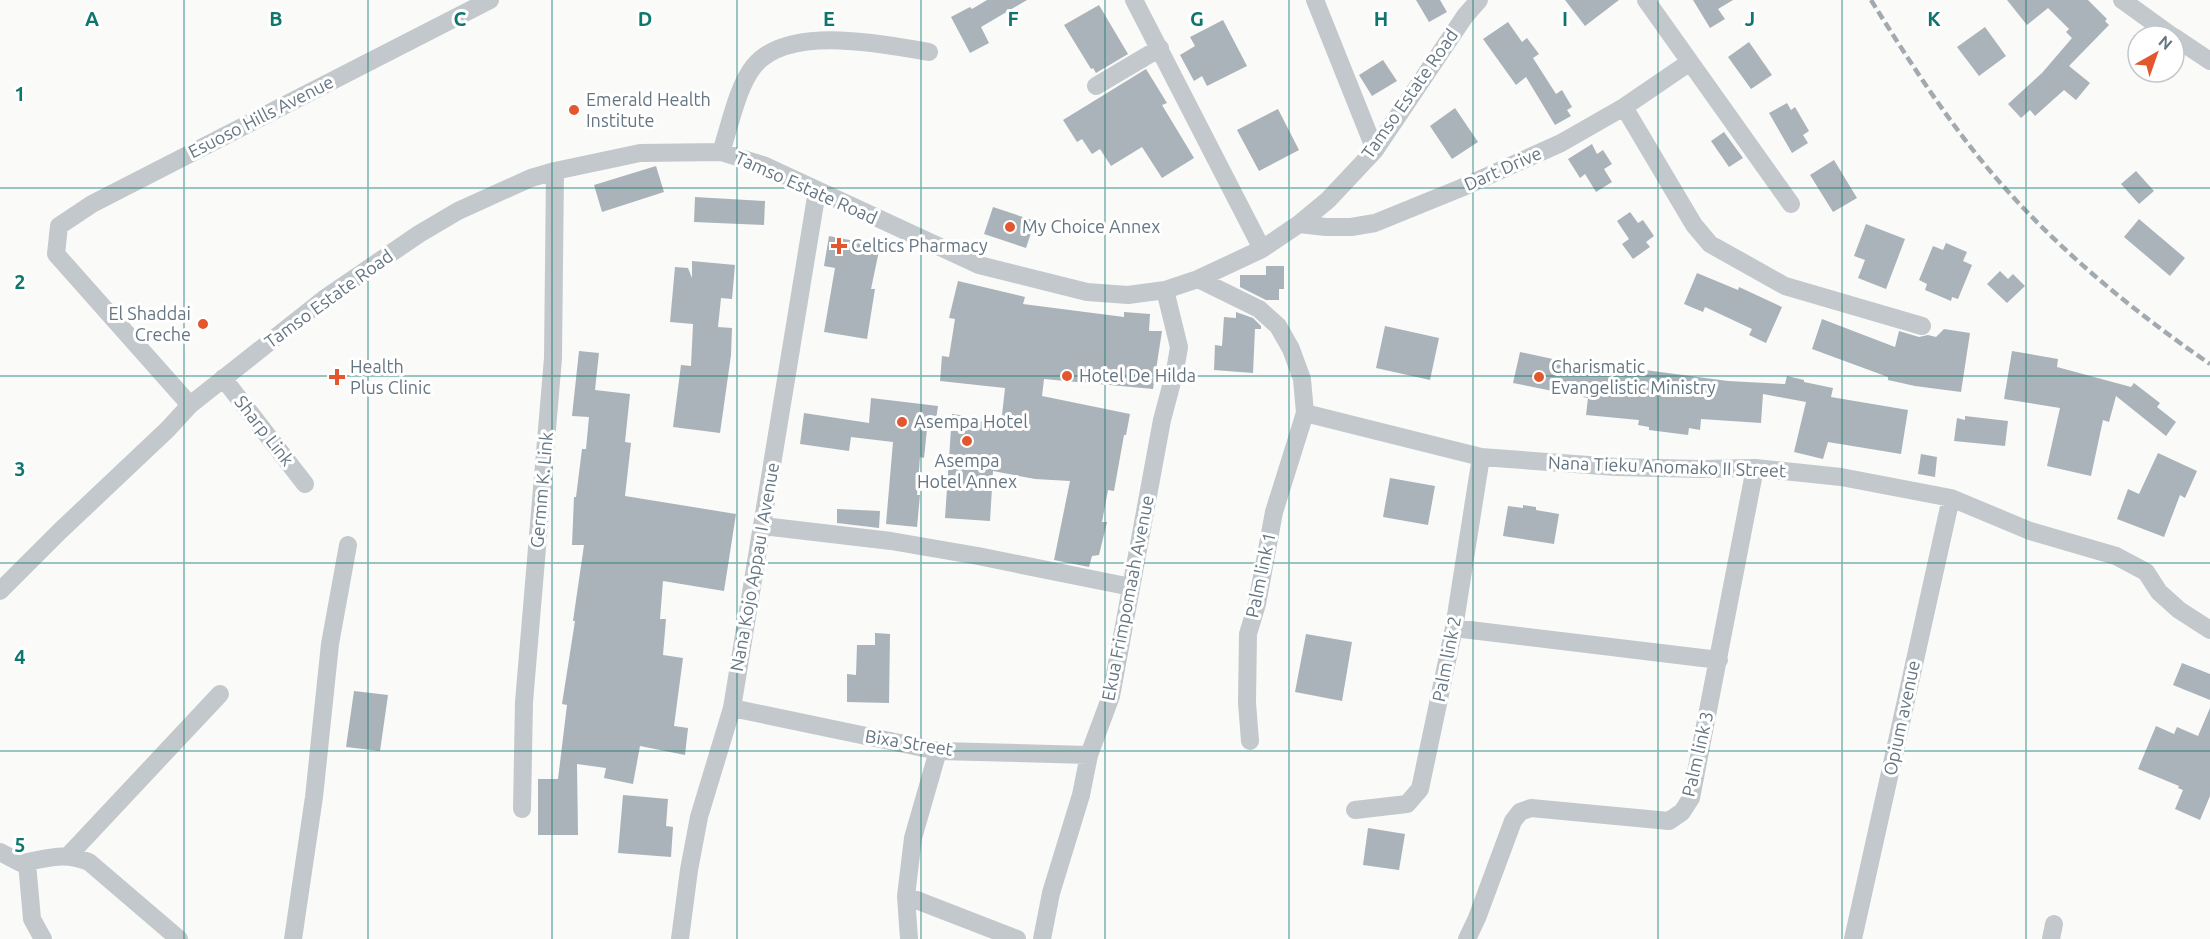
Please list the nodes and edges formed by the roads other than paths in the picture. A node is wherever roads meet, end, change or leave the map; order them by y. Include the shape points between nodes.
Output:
1 (490, 0) edge
2 (1134, 0) edge
3 (1315, 0) edge
4 (1479, 0) edge
5 (1646, 0) edge
6 (2122, 0) edge
7 (2155, 24) edge
8 (2186, 45) edge
9 (1160, 48) junction
10 (929, 52) dead end
11 (2210, 61) edge
12 (1690, 62) junction
13 (1096, 86) dead end
14 (1624, 107) junction
15 (1375, 150) junction
16 (721, 152) junction
17 (555, 171) junction
18 (817, 191) junction
19 (1791, 204) dead end
20 (1299, 224) junction
21 (1262, 249) junction
22 (1198, 279) junction
23 (1165, 290) junction
24 (1922, 326) dead end
25 (223, 378) junction
26 (190, 405) junction
27 (1305, 413) junction
28 (1481, 457) junction
29 (1755, 468) junction
30 (305, 484) dead end
31 (1951, 498) junction
32 (763, 526) junction
33 (348, 545) dead end
34 (1131, 587) junction
35 (0, 591) edge
36 (1454, 628) junction
37 (2210, 630) edge
38 (1719, 660) junction
39 (220, 694) dead end
40 (732, 708) junction
41 (1250, 741) dead end
42 (938, 751) junction
43 (1089, 755) junction
44 (522, 809) dead end
45 (1355, 810) dead end
46 (0, 852) edge
47 (68, 856) junction
48 (27, 862) junction
49 (906, 896) junction
50 (43, 939) edge
51 (179, 939) edge
52 (293, 939) edge
53 (680, 939) edge
54 (909, 939) edge
55 (1017, 939) edge
56 (1042, 939) edge
57 (1467, 939) edge
58 (1853, 939) edge

1 - 26 street, Esuoso Hills Avenue via 92,204 60,226 56,254
2 - 9 street
3 - 15 street
4 - 15 street, Tamso Estate Road
5 - 12 street
6 - 7 street
8 - 11 street
9 - 13 street
9 - 21 street
10 - 16 street via 836,40 816,40 775,50 754,66 745,80
12 - 14 street, Dart Drive
12 - 19 street
14 - 20 street, Dart Drive via 1562,143 1375,223 1351,227
14 - 24 street via 1694,225 1710,244 1785,286
15 - 20 street, Tamso Estate Road via 1328,200
16 - 17 street, Tamso Estate Road via 640,153
16 - 18 street, Tamso Estate Road via 763,165
17 - 25 street, Tamso Estate Road via 493,195 419,234 342,286
17 - 44 street, Germm K. Link via 553,358 524,702
18 - 23 street, Tamso Estate Road via 979,265 1086,292 1128,295
18 - 32 street, Nana Kojo Appau I Avenue
20 - 21 street, Tamso Estate Road
21 - 22 street, Tamso Estate Road
22 - 23 street, Tamso Estate Road
22 - 27 street via 1259,309 1278,326 1302,379
23 - 34 street, Ekua Frimpomaah Avenue via 1179,347
25 - 26 street, Tamso Estate Road
25 - 30 street, Sharp Link
26 - 35 street, Tamso Estate Road
27 - 28 street, Nana Tieku Anomako II Street
27 - 41 street, Palm link 1 via 1274,512 1248,634 1246,703
28 - 29 street, Nana Tieku Anomako II Street via 1616,467
28 - 36 street, Palm link 2
29 - 31 street, Nana Tieku Anomako II Street via 1840,477
29 - 38 street, Palm link 3
31 - 37 street, Nana Tieku Anomako II Street via 2030,531 2116,556 2146,572 2159,592
31 - 58 street, Opium avenue
32 - 34 street via 902,543
32 - 40 street, Nana Kojo Appau I Avenue
33 - 52 street via 330,644 314,797
34 - 43 street, Ekua Frimpomaah Avenue via 1111,696
36 - 38 street
36 - 45 street, Palm link 2 via 1420,789 1407,804
38 - 57 street, Palm link 3 via 1691,798 1682,812 1669,821 1531,808 1520,812
39 - 47 street
40 - 42 street, Bixa Street
40 - 53 street, Nana Kojo Appau I Avenue via 699,817
42 - 43 street, Bixa Street
42 - 49 street via 912,838
43 - 56 street, Ekua Frimpomaah Avenue
46 - 48 street via 15,861
47 - 48 street
47 - 51 street via 99,869
48 - 50 street via 32,919
49 - 54 street
49 - 55 street

